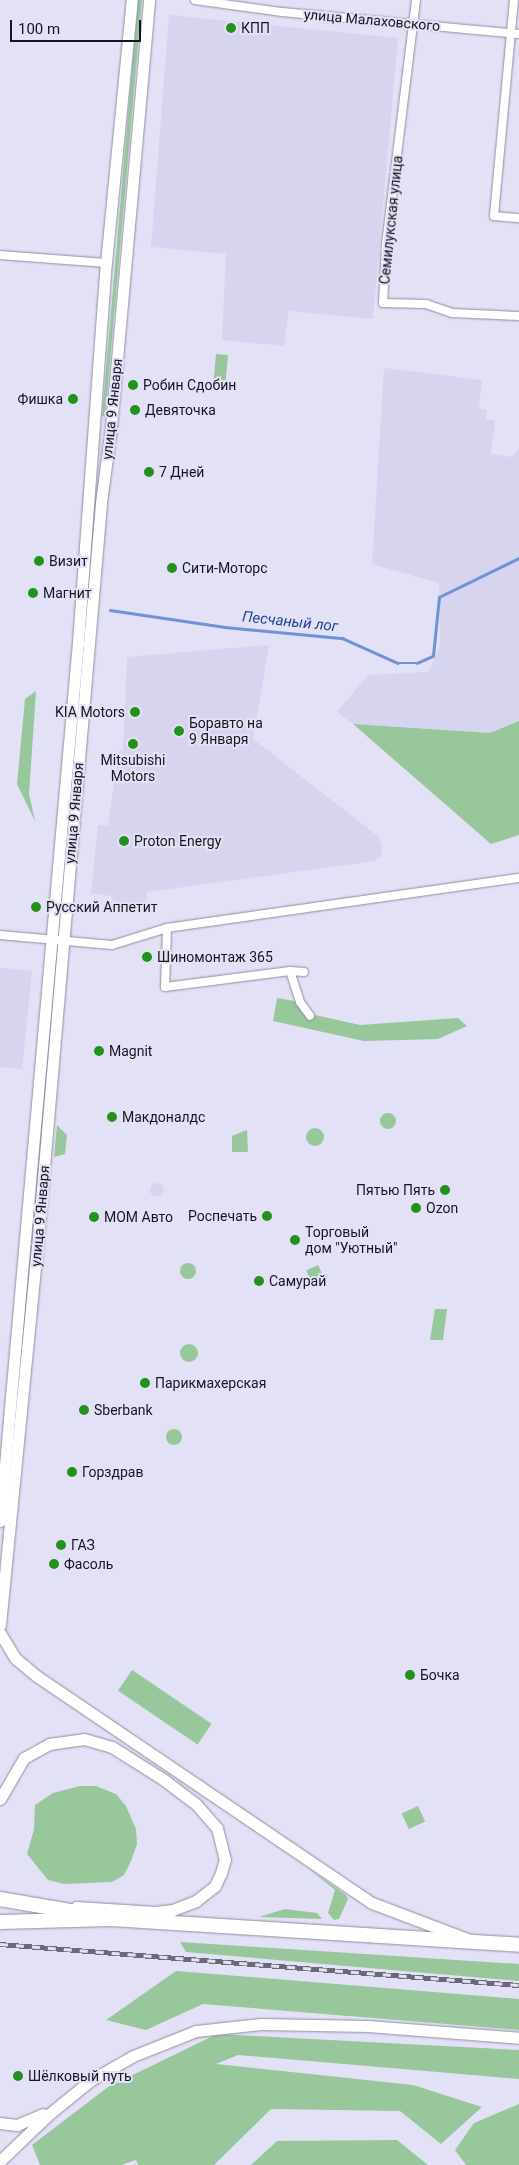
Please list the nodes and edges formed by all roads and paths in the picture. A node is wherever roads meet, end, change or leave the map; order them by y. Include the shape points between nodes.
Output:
1 (132, 0) edge
2 (149, 0) edge
3 (195, 0) edge
4 (416, 0) edge
5 (514, 0) edge
6 (414, 24) junction
7 (515, 34) edge
8 (519, 218) edge
9 (0, 255) edge
10 (106, 263) junction
11 (519, 316) edge
12 (66, 841) junction
13 (519, 878) edge
14 (166, 928) junction
15 (0, 935) edge
16 (51, 940) junction
17 (64, 941) junction
18 (290, 971) junction
19 (304, 972) dead end
20 (310, 1016) dead end
21 (0, 1522) edge
22 (0, 1625) edge
23 (0, 1633) edge
24 (0, 1799) edge
25 (0, 1899) edge
26 (35, 1904) junction
27 (111, 1919) junction
28 (0, 1922) edge
29 (471, 1941) junction
30 (519, 1944) edge
31 (519, 2038) edge
32 (73, 2094) junction
33 (0, 2123) edge
34 (0, 2161) edge

1 - 10 main road, улица 9 Января
2 - 12 main road, улица 9 Января
3 - 6 street, улица Малаховского
4 - 6 street, Семилукская улица
5 - 7 street
6 - 7 street, улица Малаховского
6 - 11 street, Семилукская улица via 386,246 383,302 426,304 452,313
7 - 8 street via 494,216
9 - 10 street
10 - 12 main road, улица 9 Января
12 - 16 main road, улица 9 Января
12 - 17 main road, улица 9 Января
13 - 14 street
14 - 17 street via 112,945
14 - 18 street via 165,987
15 - 16 street
16 - 17 street
16 - 21 main road, улица 9 Января
17 - 22 main road, улица 9 Января
18 - 19 street
18 - 20 street via 300,1002
23 - 29 main road via 14,1658 38,1677 364,1897 402,1917
24 - 26 main road via 18,1765 36,1749 66,1740 98,1741 127,1756 196,1804 217,1828 223,1846 225,1859 215,1886 207,1895 184,1907 155,1912
25 - 26 highway
26 - 27 highway
27 - 28 highway
27 - 29 highway
29 - 30 highway
31 - 32 main road via 368,2026 230,2025 162,2042 133,2056
32 - 33 main road via 29,2122 17,2125
32 - 34 main road

